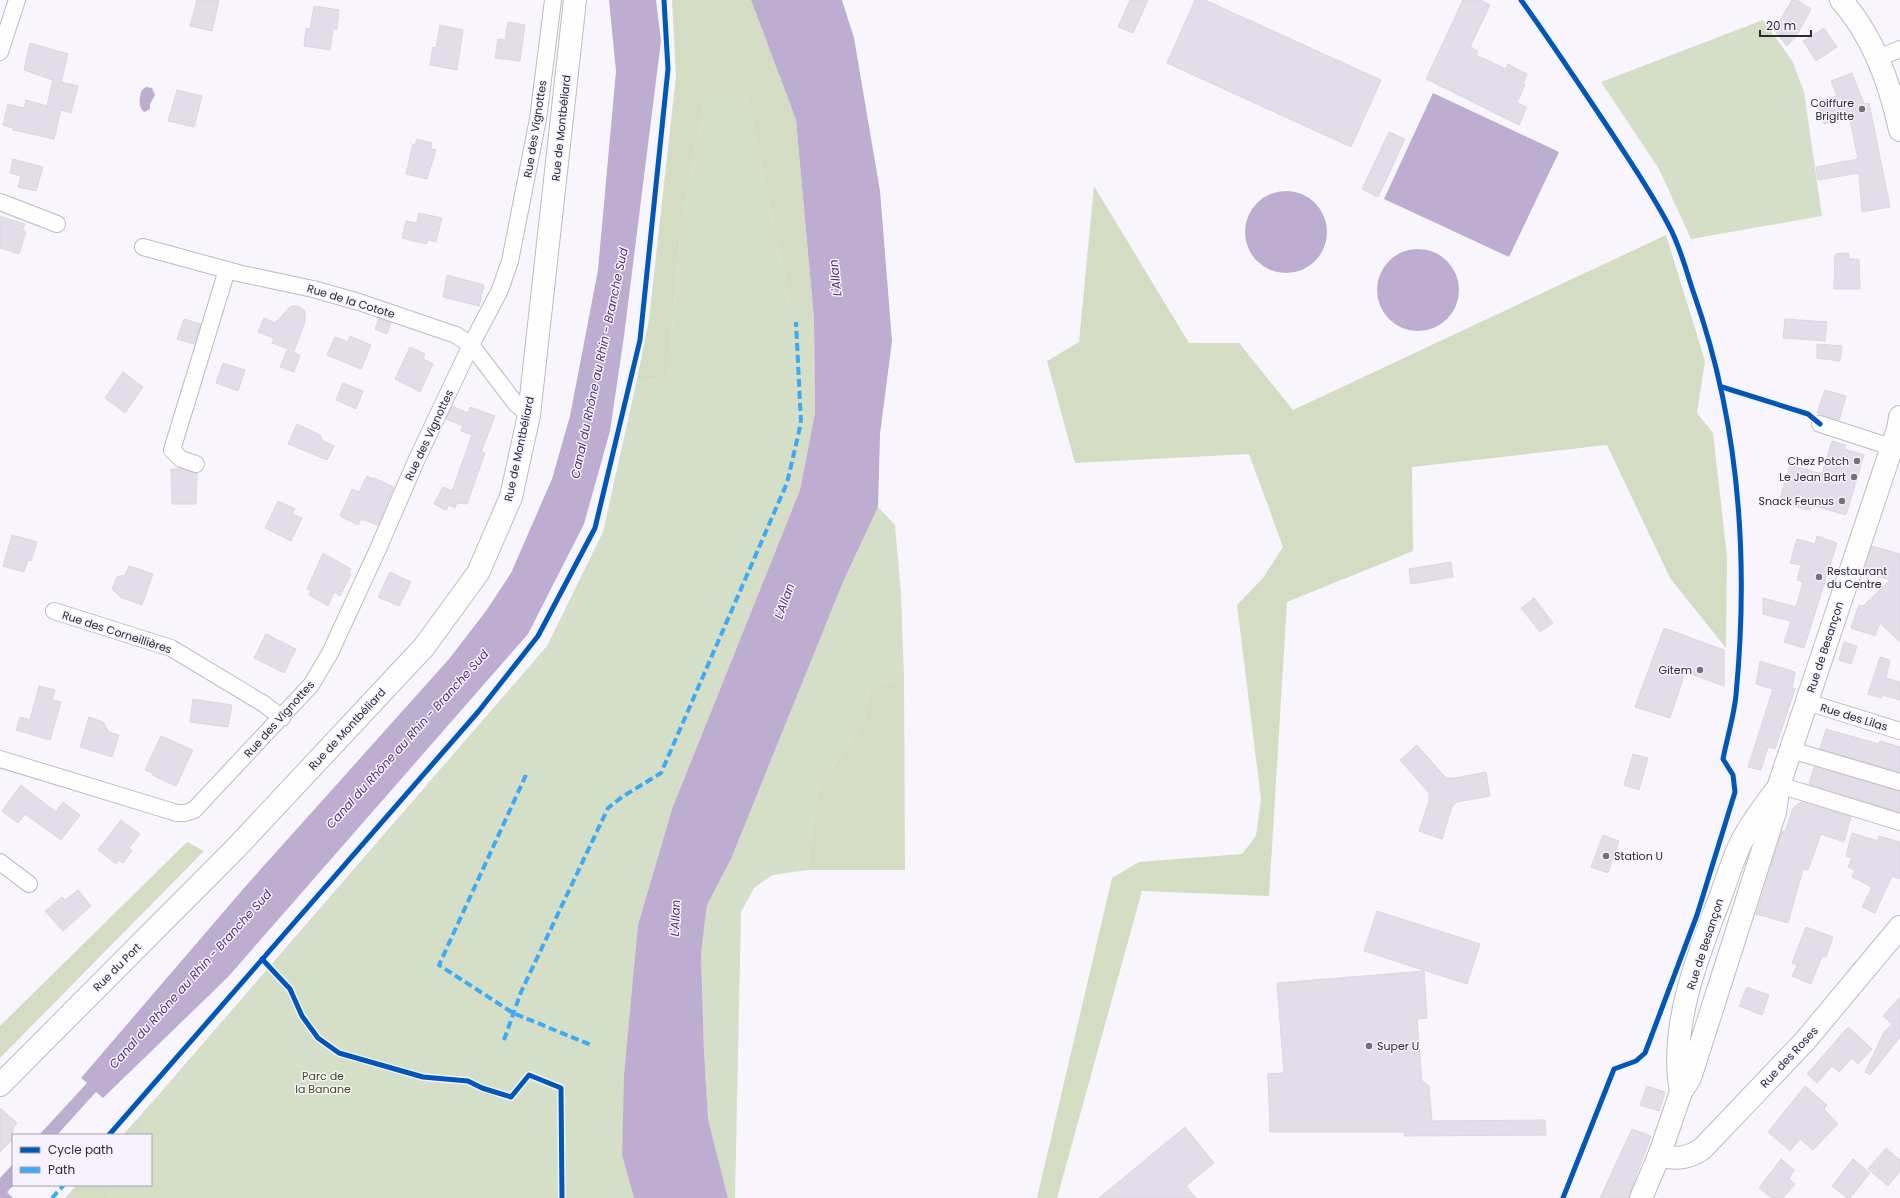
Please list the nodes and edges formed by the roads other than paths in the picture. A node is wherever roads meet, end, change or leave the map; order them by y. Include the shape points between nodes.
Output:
1 (17, 0) edge
2 (553, 0) edge
3 (575, 0) edge
4 (1841, 0) edge
5 (3, 33) edge
6 (1900, 49) edge
7 (0, 52) edge
8 (1878, 58) junction
9 (1900, 130) edge
10 (0, 202) edge
11 (57, 224) dead end
12 (143, 247) dead end
13 (227, 270) junction
14 (472, 345) junction
15 (529, 415) junction
16 (1820, 424) dead end
17 (1897, 431) edge
18 (196, 464) dead end
19 (54, 611) dead end
20 (1807, 702) junction
21 (282, 718) junction
22 (1900, 731) edge
23 (1791, 750) junction
24 (0, 758) edge
25 (1900, 782) edge
26 (1779, 785) junction
27 (1900, 822) edge
28 (235, 849) joint
29 (0, 862) edge
30 (29, 884) dead end
31 (1900, 926) edge
32 (0, 1086) edge
33 (1681, 1092) junction
34 (1659, 1156) junction
35 (1641, 1198) edge

1 - 5 street
2 - 14 street, Rue des Vignottes via 538,119 510,261 500,290
3 - 15 main road, Rue de Montbéliard
4 - 8 main road via 1855,16
5 - 7 street
6 - 8 street
8 - 9 main road
10 - 11 street
12 - 13 street, Rue de la Cotote
13 - 14 street, Rue de la Cotote via 359,302 456,335
13 - 18 street via 172,450 181,459
14 - 15 street via 516,404
14 - 21 street, Rue des Vignottes via 416,461 330,653 311,685
15 - 28 main road, Rue de Montbéliard via 511,497 478,573 424,647
16 - 17 street
17 - 20 main road, Rue de Besançon
19 - 21 street, Rue des Corneillières via 171,648 264,704
20 - 22 street, Rue des Lilas
20 - 23 main road, Rue de Besançon
21 - 24 street, Rue des Vignottes via 194,810 185,814
23 - 25 street
23 - 26 main road, Rue de Besançon
26 - 27 street
26 - 33 main road, Rue de Besançon via 1775,812 1735,939 1690,1078
26 - 33 main road, Rue de Besançon via 1738,849 1712,917 1689,990 1681,1027 1678,1074
28 - 32 main road, Rue du Port
29 - 30 street
31 - 34 main road, Rue des Roses via 1805,1041 1702,1149 1691,1156
33 - 34 main road, Rue de Besançon
34 - 35 main road, Rue de Besançon

